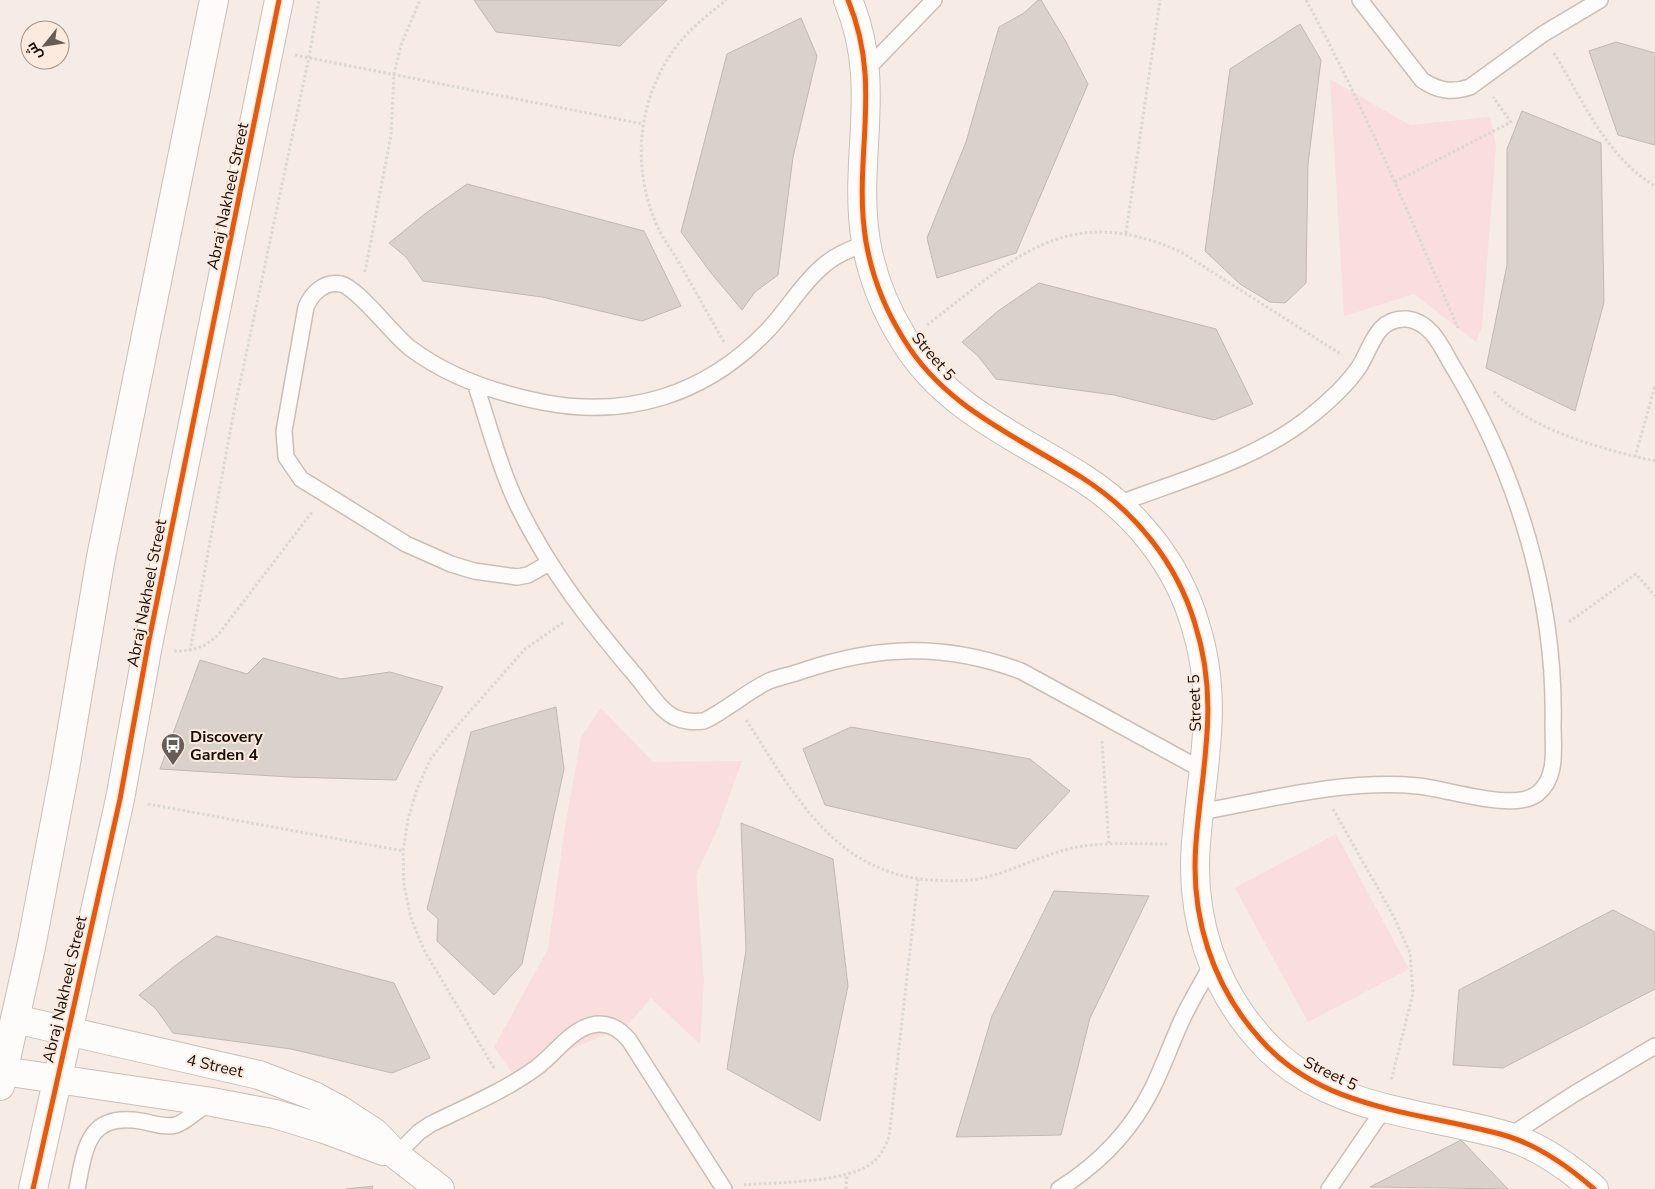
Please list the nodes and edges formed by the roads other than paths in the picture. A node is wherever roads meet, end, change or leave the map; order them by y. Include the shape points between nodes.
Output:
1 (214, 0) edge
2 (280, 0) edge
3 (848, 0) edge
4 (934, 0) edge
5 (1360, 0) edge
6 (1600, 0) edge
7 (866, 70) junction
8 (866, 243) junction
9 (475, 383) junction
10 (1118, 504) junction
11 (549, 563) junction
12 (1204, 771) junction
13 (1200, 812) junction
14 (1212, 964) junction
15 (14, 1019) junction
16 (68, 1032) junction
17 (1655, 1046) edge
18 (57, 1078) junction
19 (2, 1079) edge
20 (212, 1102) junction
21 (1384, 1109) junction
22 (1508, 1137) junction
23 (396, 1155) junction
24 (724, 1188) edge
25 (33, 1189) edge
26 (77, 1189) edge
27 (440, 1189) edge
28 (1059, 1189) edge
29 (1329, 1189) edge
30 (1594, 1189) edge

1 - 15 street via 101,557 65,769
2 - 16 street, Abraj Nakheel Street via 148,645 120,799
3 - 7 street, Street 5 via 861,40
4 - 7 lane
5 - 6 lane via 1413,71 1427,84 1445,91 1458,91 1481,80 1543,34
7 - 8 street, Street 5 via 863,208
8 - 9 lane via 822,266 766,332 734,360 718,372 668,396 608,409 578,408 508,394
8 - 10 street, Street 5 via 887,311 930,376 962,405 997,429 1083,478
9 - 11 lane via 506,478
9 - 11 lane via 410,348 350,288 329,284 318,289 306,307 284,431 286,457 301,479 325,496 406,544 450,564 474,572 517,577 528,575
10 - 12 street, Street 5 via 1164,557 1194,620 1204,654 1209,690
10 - 13 lane via 1273,442 1312,415 1359,366 1381,327 1405,319 1429,329 1467,390 1492,440 1527,536 1540,586 1554,707 1553,761 1547,783 1539,792 1529,799 1506,802 1416,786 1366,786
11 - 12 lane via 581,610 673,717 704,721 769,682 820,665 875,652 934,650 993,661 1021,671
12 - 13 street, Street 5
13 - 14 street, Street 5 via 1196,844 1197,902 1202,934
14 - 21 street, Street 5 via 1226,993 1264,1045 1312,1082
14 - 28 lane via 1140,1111 1109,1150
15 - 16 street, 4 Street
15 - 19 street
16 - 18 street, Abraj Nakheel Street
16 - 23 street, 4 Street via 287,1084 340,1110 375,1133
17 - 22 lane
18 - 19 street, 4 Street
18 - 20 street, 4 Street
18 - 25 street, Abraj Nakheel Street
20 - 23 street, 4 Street via 291,1118
20 - 26 lane via 175,1125 125,1118 98,1128 86,1145
21 - 22 street, Street 5
21 - 29 lane
22 - 30 street, Street 5 via 1560,1162
23 - 24 lane via 431,1124 536,1068 586,1026 606,1024 629,1040
23 - 27 street, 4 Street

